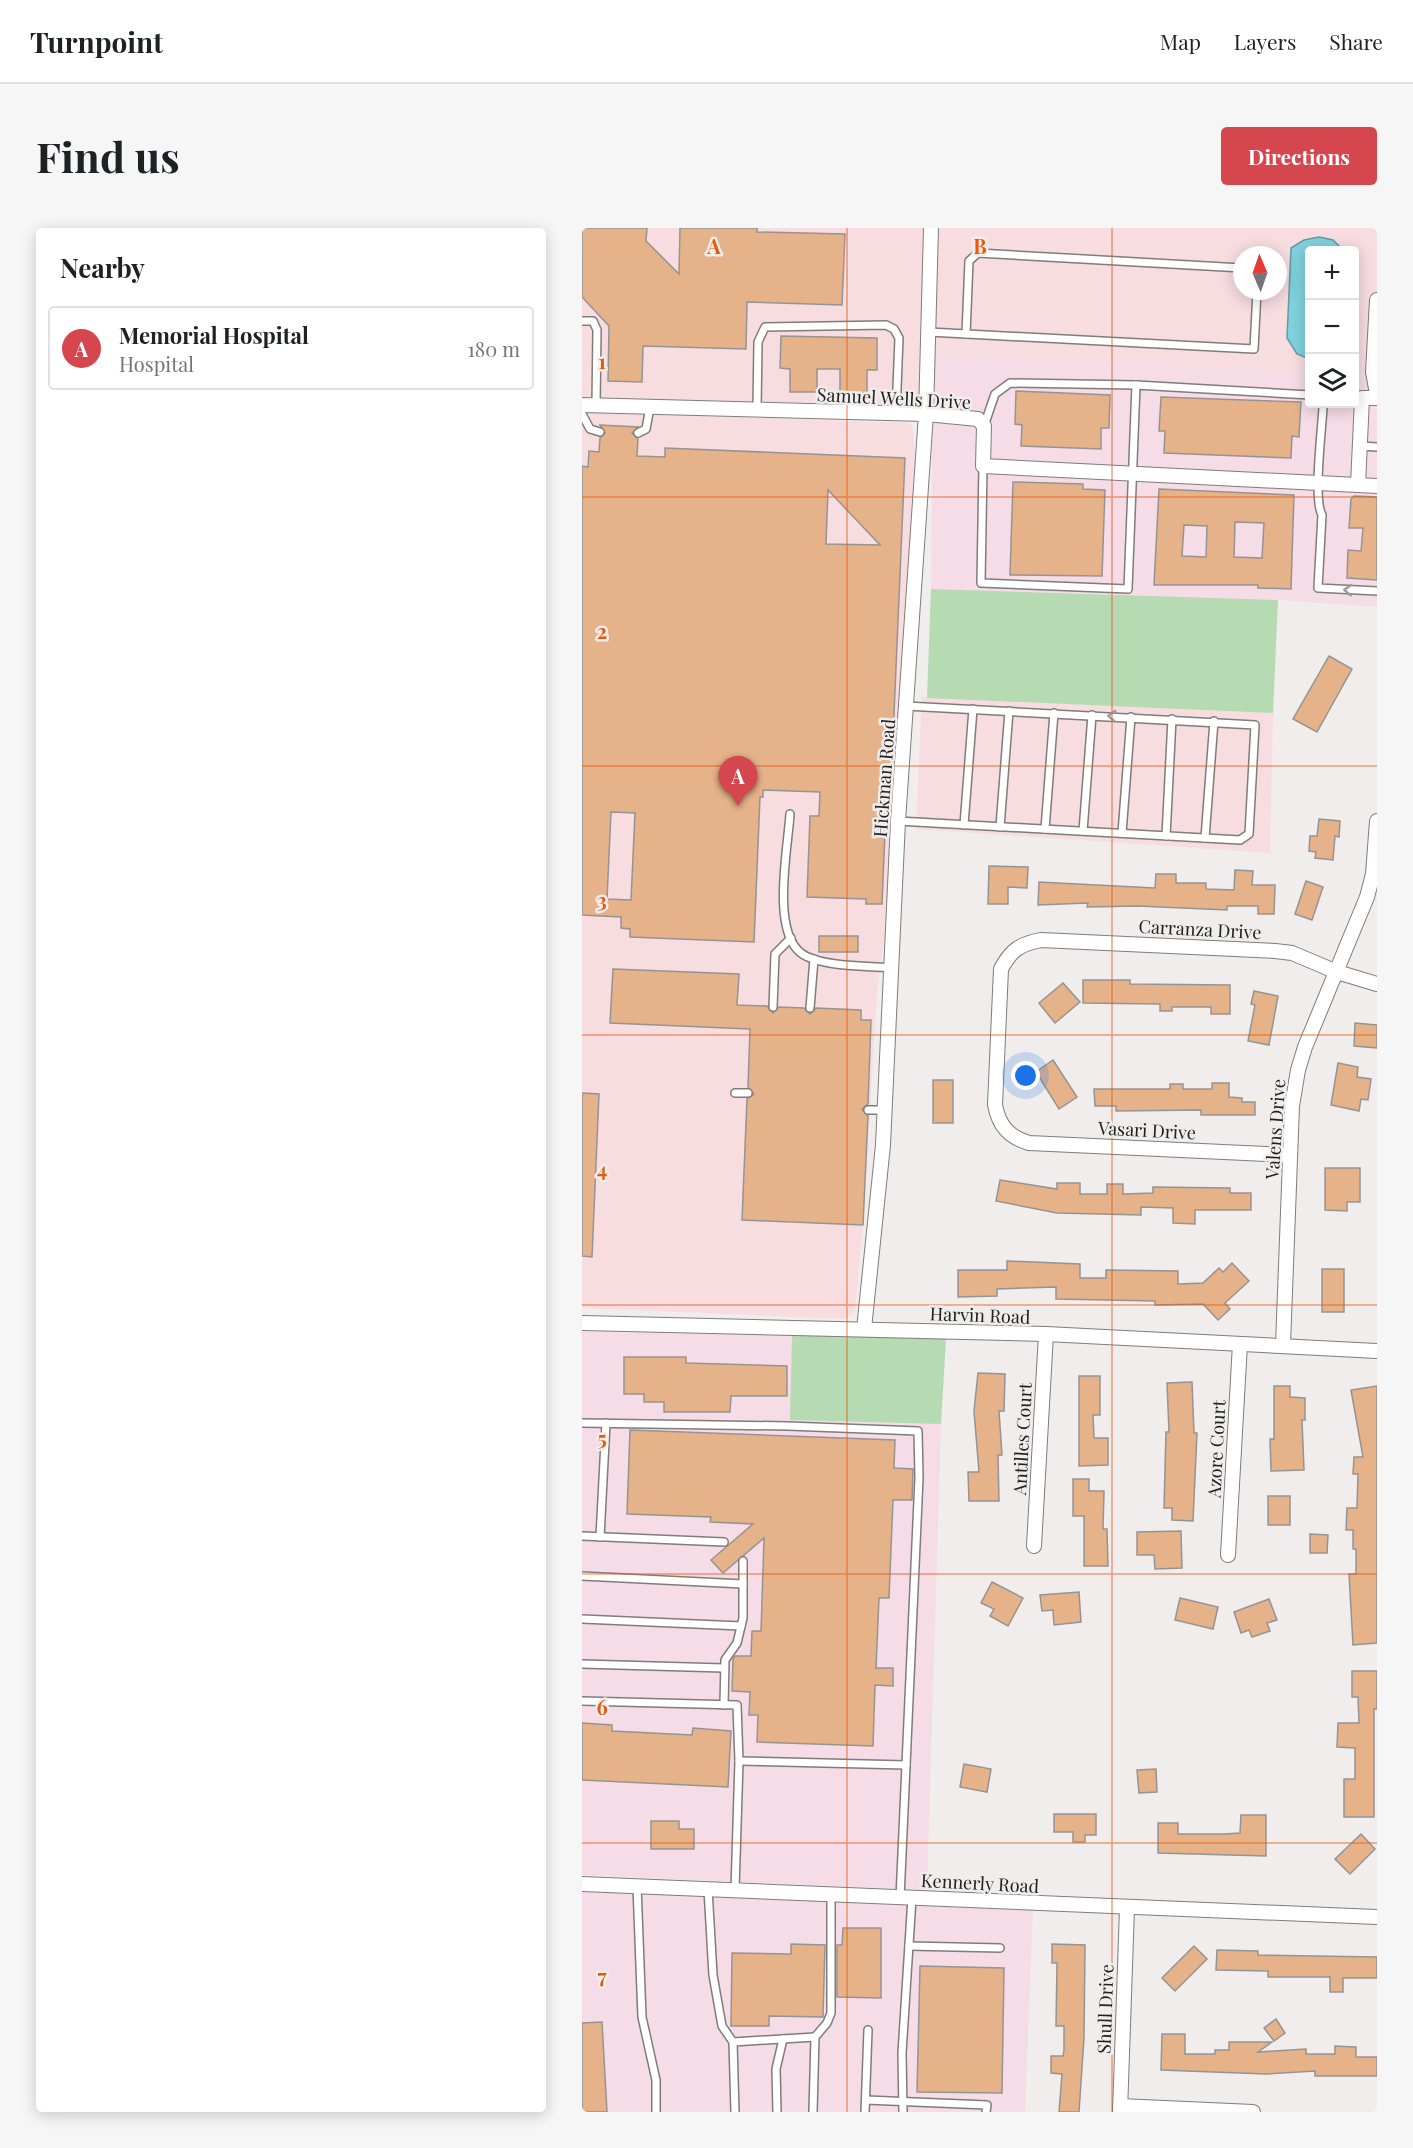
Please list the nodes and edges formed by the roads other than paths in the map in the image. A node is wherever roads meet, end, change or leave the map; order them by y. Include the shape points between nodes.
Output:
1 (931, 228) edge
2 (1233, 268) edge
3 (1257, 300) edge
4 (1377, 300) edge
5 (582, 321) edge
6 (929, 332) junction
7 (966, 334) junction
8 (1375, 372) edge
9 (1136, 385) junction
10 (1305, 395) edge
11 (1377, 396) edge
12 (1359, 397) edge
13 (589, 405) edge
14 (650, 407) junction
15 (1323, 408) edge
16 (1358, 408) edge
17 (757, 409) junction
18 (897, 413) junction
19 (582, 414) edge
20 (926, 414) junction
21 (984, 426) junction
22 (600, 432) dead end
23 (638, 433) dead end
24 (1359, 446) junction
25 (1377, 447) edge
26 (983, 466) junction
27 (1133, 472) junction
28 (1319, 482) junction
29 (1358, 484) junction
30 (1377, 486) edge
31 (1377, 591) edge
32 (906, 706) junction
33 (973, 709) junction
34 (1009, 711) junction
35 (1054, 713) junction
36 (1092, 715) junction
37 (1131, 717) junction
38 (1172, 719) junction
39 (1214, 721) junction
40 (790, 814) dead end
41 (898, 821) junction
42 (1377, 821) edge
43 (964, 825) junction
44 (1000, 827) junction
45 (1045, 829) junction
46 (1083, 831) junction
47 (1122, 833) junction
48 (1166, 836) junction
49 (1206, 838) junction
50 (790, 938) junction
51 (814, 959) junction
52 (892, 968) junction
53 (1337, 972) junction
54 (1377, 984) edge
55 (773, 1007) dead end
56 (810, 1008) dead end
57 (735, 1093) dead end
58 (748, 1093) dead end
59 (868, 1110) dead end
60 (885, 1110) junction
61 (1006, 1130) joint
62 (1290, 1155) junction
63 (582, 1323) edge
64 (864, 1329) junction
65 (1046, 1334) junction
66 (1240, 1344) junction
67 (1283, 1345) junction
68 (1377, 1351) edge
69 (582, 1423) edge
70 (606, 1423) junction
71 (582, 1536) edge
72 (600, 1537) junction
73 (724, 1542) dead end
74 (1034, 1546) dead end
75 (1228, 1556) dead end
76 (742, 1561) dead end
77 (582, 1576) edge
78 (743, 1584) junction
79 (582, 1619) edge
80 (741, 1626) junction
81 (582, 1665) edge
82 (724, 1668) junction
83 (582, 1701) edge
84 (724, 1705) junction
85 (740, 1761) junction
86 (906, 1766) junction
87 (582, 1884) edge
88 (637, 1886) junction
89 (708, 1889) junction
90 (735, 1890) junction
91 (831, 1895) junction
92 (906, 1898) junction
93 (1127, 1908) junction
94 (1377, 1917) edge
95 (909, 1946) junction
96 (1000, 1948) dead end
97 (868, 2030) dead end
98 (814, 2037) junction
99 (783, 2039) junction
100 (733, 2042) junction
101 (866, 2100) junction
102 (903, 2101) junction
103 (947, 2103) junction
104 (1120, 2109) edge
105 (656, 2112) edge
106 (735, 2112) edge
107 (777, 2112) edge
108 (813, 2112) edge
109 (865, 2112) edge
110 (903, 2112) edge
111 (947, 2112) edge
112 (986, 2112) edge
113 (1253, 2112) edge

1 - 6 street, Hickman Road
2 - 7 lane via 978,254 969,261
3 - 7 lane via 1254,349
4 - 8 street
5 - 13 lane via 593,321 597,330
6 - 7 lane
6 - 20 street, Hickman Road
8 - 11 street
9 - 10 lane
9 - 21 lane via 1010,382 995,394
9 - 27 lane
11 - 12 street
13 - 14 street, Samuel Wells Drive
14 - 17 street, Samuel Wells Drive
14 - 23 lane via 646,429
15 - 28 lane
16 - 24 street
17 - 18 street, Samuel Wells Drive
17 - 18 lane via 758,342 765,327 886,326 894,329 899,338
18 - 20 street, Samuel Wells Drive
19 - 22 lane via 590,429
20 - 21 street, Samuel Wells Drive via 978,419
20 - 32 street, Hickman Road
21 - 26 street, Samuel Wells Drive
24 - 25 lane
24 - 29 street
26 - 27 street
26 - 27 lane via 981,584 1128,589
27 - 28 street
28 - 29 street
31 -> 28 lane via 1318,588 1322,515
29 - 30 street
32 - 33 lane
32 - 41 street, Hickman Road
33 - 34 lane
33 - 43 lane
34 - 35 lane
34 - 44 lane
35 - 36 lane
35 - 45 lane
37 -> 36 lane
36 - 46 lane
37 - 38 lane
37 - 47 lane
38 - 39 lane
38 - 48 lane
39 - 49 lane
39 - 49 lane via 1255,724 1249,834 1240,840
40 - 50 lane via 783,918
41 - 43 lane
41 - 52 street, Hickman Road
42 - 53 street, Valens Drive via 1367,897
43 - 44 lane
44 - 45 lane
45 - 46 lane
46 - 47 lane
47 - 48 lane
48 - 49 lane
50 - 51 lane via 800,953
50 - 55 lane via 775,954
51 - 52 lane
51 - 56 lane
52 - 60 street, Hickman Road
53 - 54 street, Carranza Drive
53 - 61 street, Carranza Drive via 1292,953 1275,951 1041,940 1017,947 1001,969 995,1105
53 - 62 street, Valens Drive via 1298,1070
57 - 58 lane
59 - 60 lane
60 - 64 street, Hickman Road
61 - 62 street, Vasari Drive via 1029,1143
62 - 67 street, Valens Drive
63 - 64 street, Harvin Road
64 - 65 street, Harvin Road
65 - 66 street, Harvin Road
65 - 74 street, Antilles Court
66 - 67 street, Harvin Road
66 - 75 street, Azore Court
67 - 68 street, Harvin Road
69 - 70 lane
70 - 72 lane
70 - 86 lane via 918,1431
71 - 72 lane
72 - 73 lane
76 - 78 lane
77 - 78 lane
78 - 80 lane
79 - 80 lane
80 - 82 lane
81 - 82 lane
82 - 84 lane
83 - 84 lane
84 - 85 lane via 737,1706
85 - 86 lane
85 - 90 lane
86 - 92 lane
87 - 88 street, Kennerly Road
88 - 89 street, Kennerly Road
88 - 105 lane via 642,2017 656,2080
89 - 90 street, Kennerly Road
89 - 100 lane via 713,1975 722,2026
90 - 91 street, Kennerly Road
91 - 92 street, Kennerly Road
91 - 98 lane via 831,2013
92 - 93 street, Kennerly Road
92 - 95 lane
93 - 94 street, Kennerly Road
93 - 104 street, Shull Drive
95 - 96 lane
95 - 102 lane
97 - 101 lane
98 - 99 lane
98 - 108 lane
99 - 100 lane
99 - 107 lane via 776,2069
100 - 106 lane
101 - 102 lane
101 - 109 lane
102 - 103 lane
102 - 110 lane
103 - 111 lane
103 - 112 lane via 987,2105
104 - 113 street

